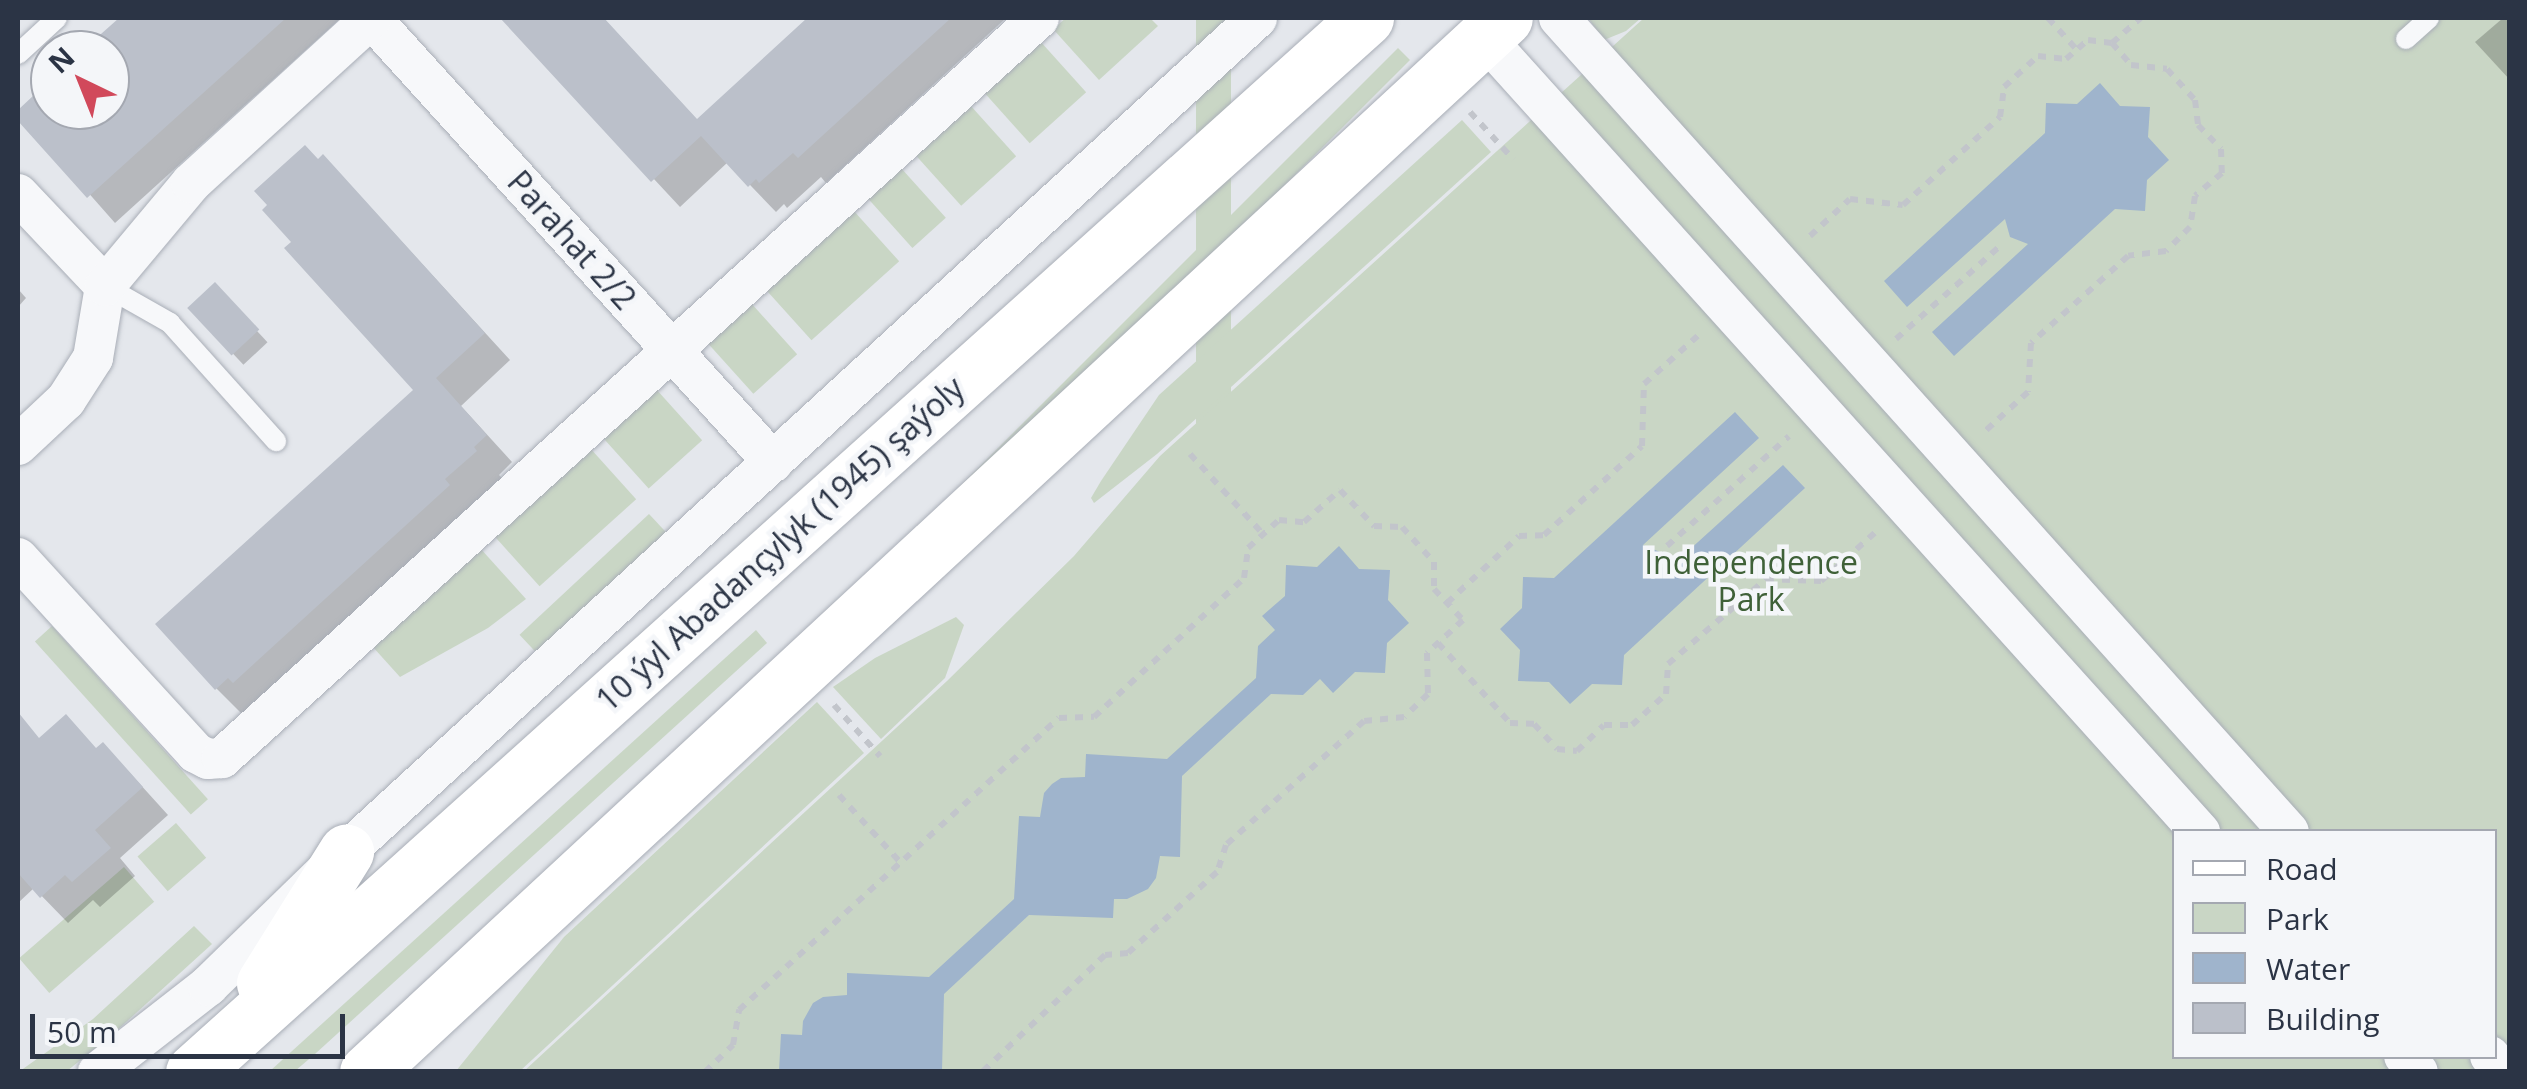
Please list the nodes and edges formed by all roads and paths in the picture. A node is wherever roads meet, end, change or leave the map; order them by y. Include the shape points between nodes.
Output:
1 (56, 18) edge
2 (372, 18) edge
3 (1039, 18) edge
4 (1257, 18) edge
5 (1366, 18) edge
6 (1559, 18) edge
7 (2048, 18) edge
8 (2142, 18) edge
9 (2429, 18) edge
10 (1495, 27) edge
11 (2406, 38) dead end
12 (2112, 43) junction
13 (2077, 50) junction
14 (18, 54) edge
15 (18, 194) edge
16 (2000, 244) dead end
17 (1779, 263) junction
18 (105, 286) junction
19 (1729, 308) junction
20 (1820, 310) junction
21 (671, 350) junction
22 (1770, 354) junction
23 (1869, 363) junction
24 (1820, 409) junction
25 (276, 441) dead end
26 (18, 444) edge
27 (1190, 454) dead end
28 (1955, 459) junction
29 (774, 462) junction
30 (1906, 504) junction
31 (1263, 534) junction
32 (1668, 546) dead end
33 (2033, 546) junction
34 (18, 558) edge
35 (1983, 591) junction
36 (1447, 603) junction
37 (1438, 643) junction
38 (2238, 775) junction
39 (839, 794) dead end
40 (2194, 826) edge
41 (2285, 829) edge
42 (346, 852) junction
43 (900, 862) junction
44 (211, 1056) edge
45 (98, 1072) edge
46 (166, 1072) edge
47 (367, 1072) edge
48 (704, 1072) edge
49 (982, 1072) edge

1 - 14 lane
2 - 18 street, Parahat 2/2 via 191,183
2 - 21 street, Parahat 2/2
3 - 21 street
4 - 29 street, 10 ýyl Abadançylyk (1945) şaýoly
5 - 44 main road, 10 ýyl Abadançylyk (1945) şaýoly
6 - 17 street
7 - 13 path
8 - 12 path
9 - 11 lane
10 - 19 street
10 - 47 main road
12 - 13 path via 2088,40
12 - 28 path via 2131,64 2167,70 2196,100 2198,126 2221,149 2222,174 2195,196 2190,227 2166,251 2128,256 2031,343 2028,392
13 - 17 path via 2066,59 2038,56 2004,87 2000,117 1904,205 1850,200
15 - 18 street
16 - 23 path
17 - 20 street
18 - 25 lane via 170,323
18 - 26 street via 93,358 66,400
19 - 22 street
19 - 36 path via 1644,384 1642,446 1544,535 1519,536
20 - 22 street
20 - 23 street
21 - 29 street, Parahat 2/2
21 - 34 street via 222,758 196,753
22 - 24 street
23 - 28 street
24 - 30 street
24 - 32 path
27 - 31 path
28 - 33 street
29 - 42 street, 10 ýyl Abadançylyk (1945) şaýoly
30 - 35 street
30 - 37 path via 1821,581 1766,578 1668,664 1666,694 1632,725 1604,725 1576,750 1556,749 1534,724 1510,723
31 - 36 path via 1280,520 1304,522 1340,490 1374,526 1402,527 1434,562 1434,589
31 - 43 path via 1248,548 1244,578 1094,716 1059,718
33 - 35 street
33 - 38 street
35 - 40 street
36 - 37 path via 1463,620
37 - 49 path via 1428,653 1428,694 1404,717 1364,720 1226,845 1217,872 1128,952 1105,955
38 - 40 street
38 - 41 street
39 - 43 path
42 - 44 main road
42 - 45 street, 10 ýyl Abadançylyk (1945) şaýoly via 208,986
43 - 48 path via 739,1010 733,1045
44 - 46 main road, 10 ýyl Abadançylyk (1945) şaýoly

